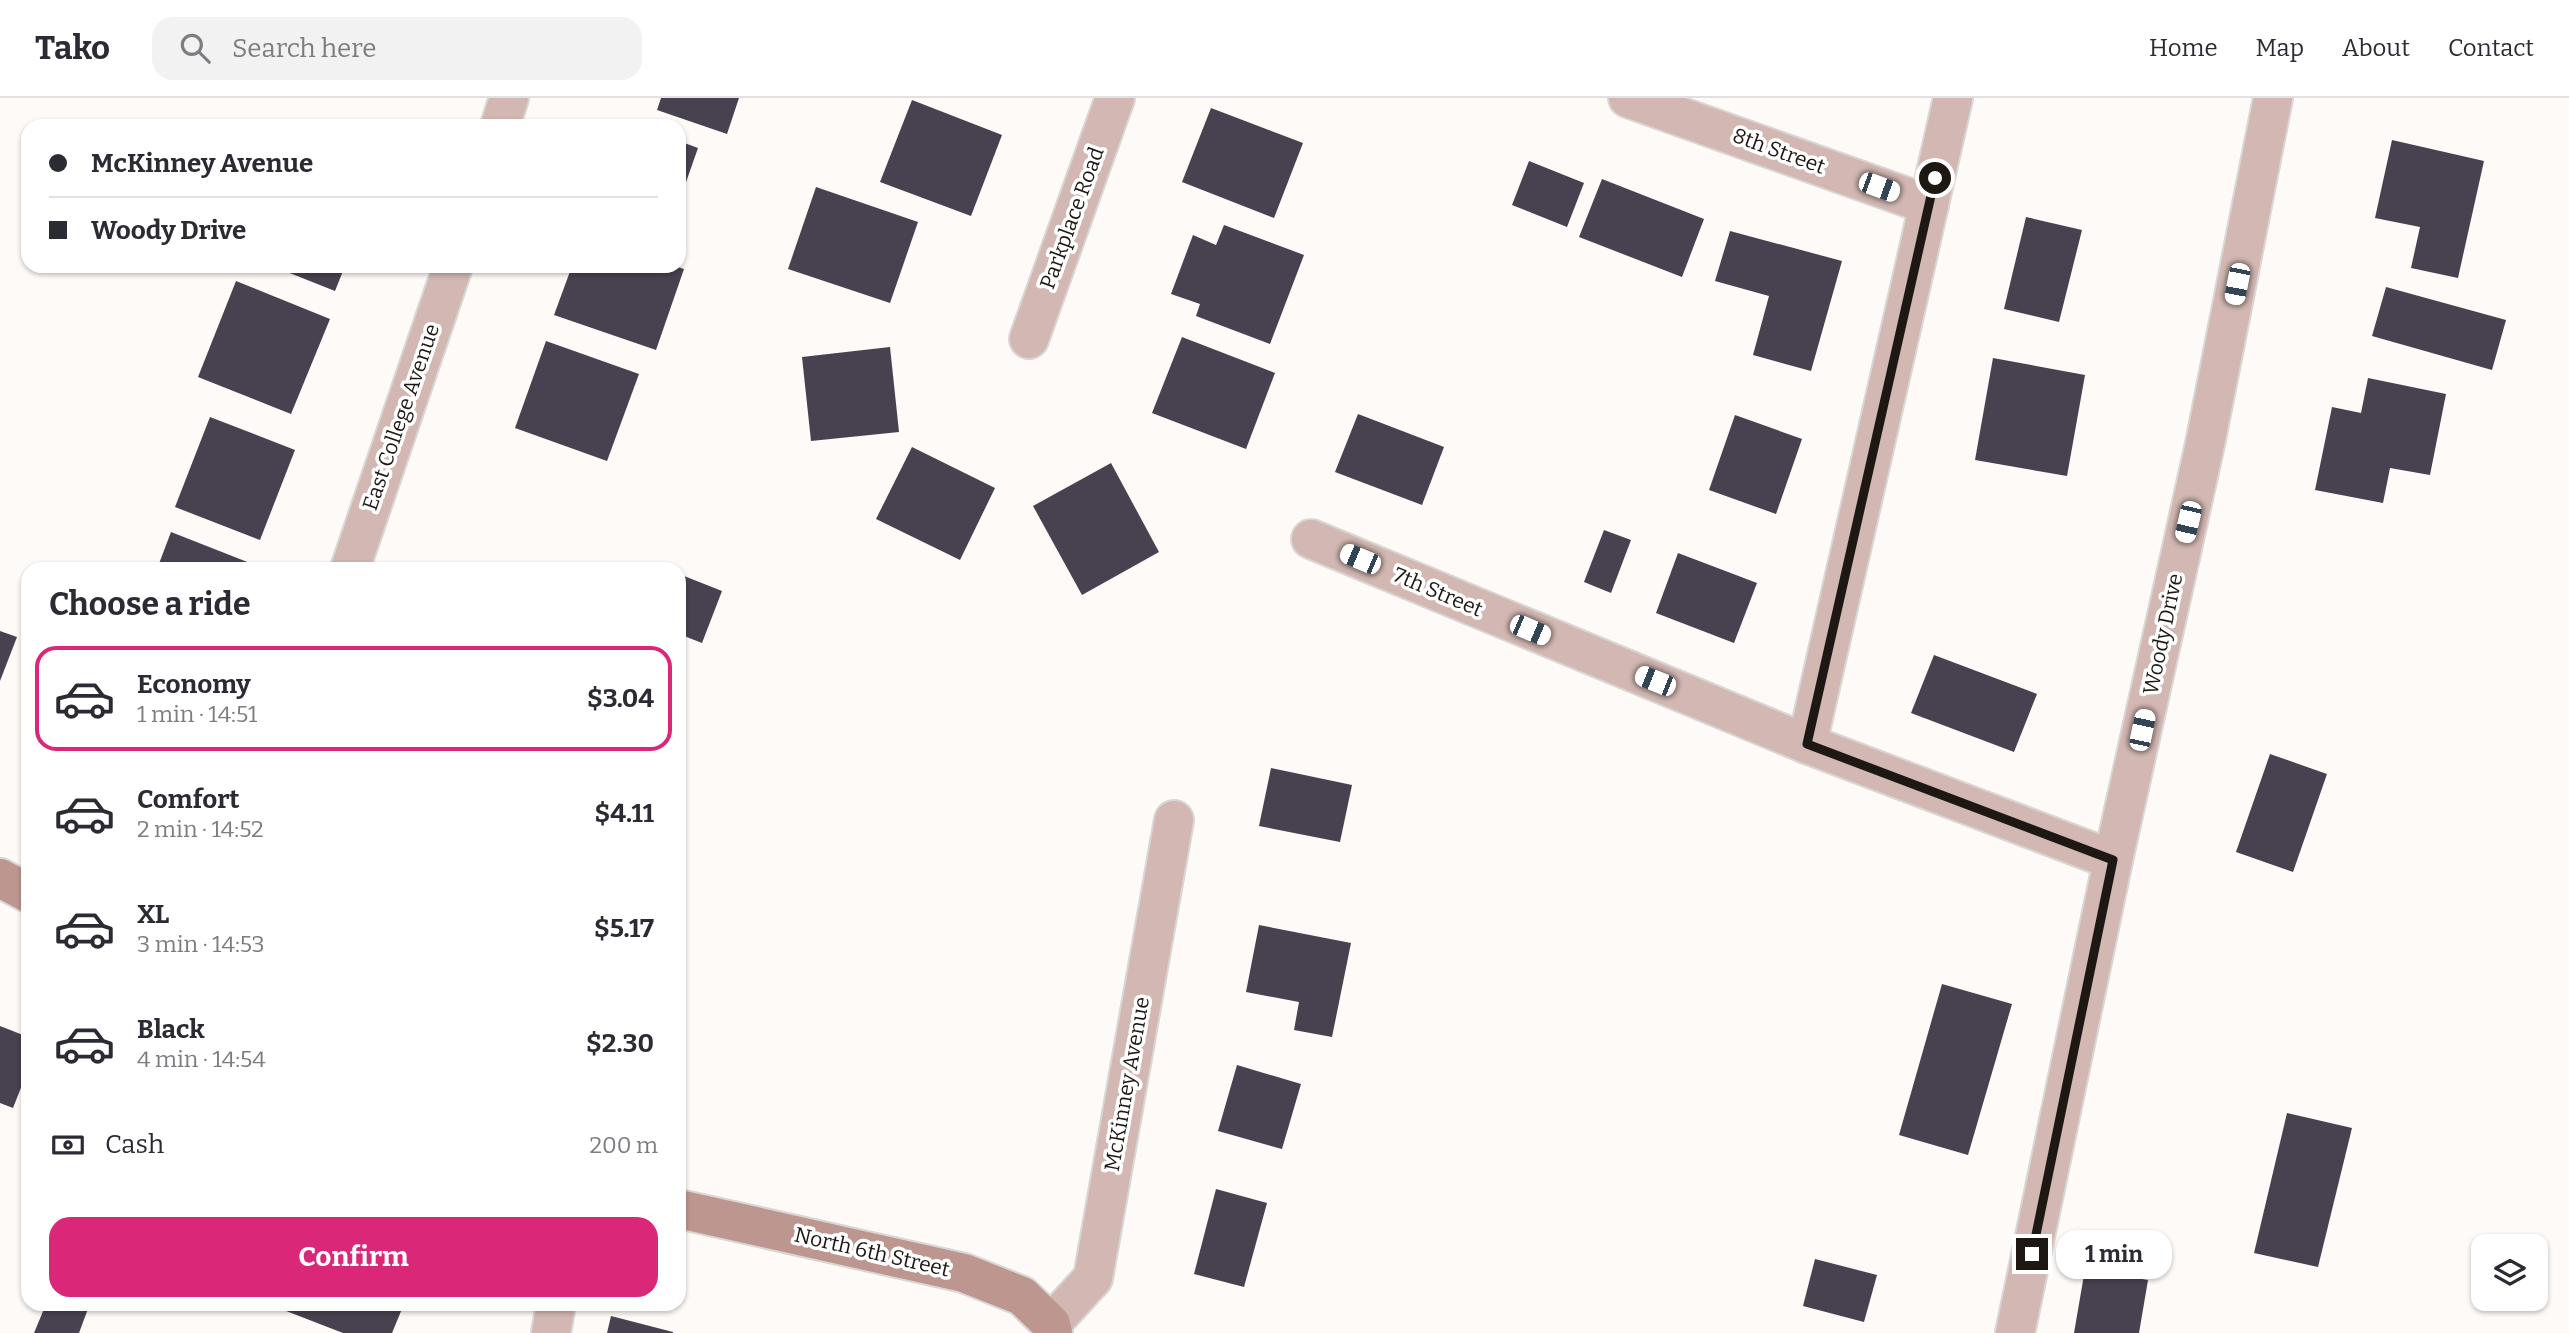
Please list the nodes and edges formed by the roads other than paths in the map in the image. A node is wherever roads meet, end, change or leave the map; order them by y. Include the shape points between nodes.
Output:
1 (509, 98) edge
2 (1115, 98) edge
3 (1628, 98) edge
4 (1954, 98) edge
5 (2273, 98) edge
6 (502, 119) edge
7 (1929, 205) junction
8 (451, 273) edge
9 (1029, 338) dead end
10 (1311, 539) dead end
11 (352, 562) edge
12 (1807, 744) junction
13 (1174, 820) dead end
14 (2113, 860) junction
15 (0, 878) edge
16 (21, 889) edge
17 (686, 1211) edge
18 (555, 1311) edge
19 (1052, 1328) edge
20 (551, 1333) edge
21 (2015, 1333) edge

1 - 6 street
2 - 9 street, Parkplace Road
3 - 7 street, 8th Street
4 - 7 street
5 - 14 street, Woody Drive via 2205,444
7 - 12 street
8 - 11 street, East College Avenue
10 - 12 street, 7th Street
12 - 14 street, 7th Street
13 - 19 street, McKinney Avenue via 1093,1278
14 - 21 street, Woody Drive
15 - 16 main road
17 - 19 main road, North 6th Street via 964,1273 1023,1296
18 - 20 street

